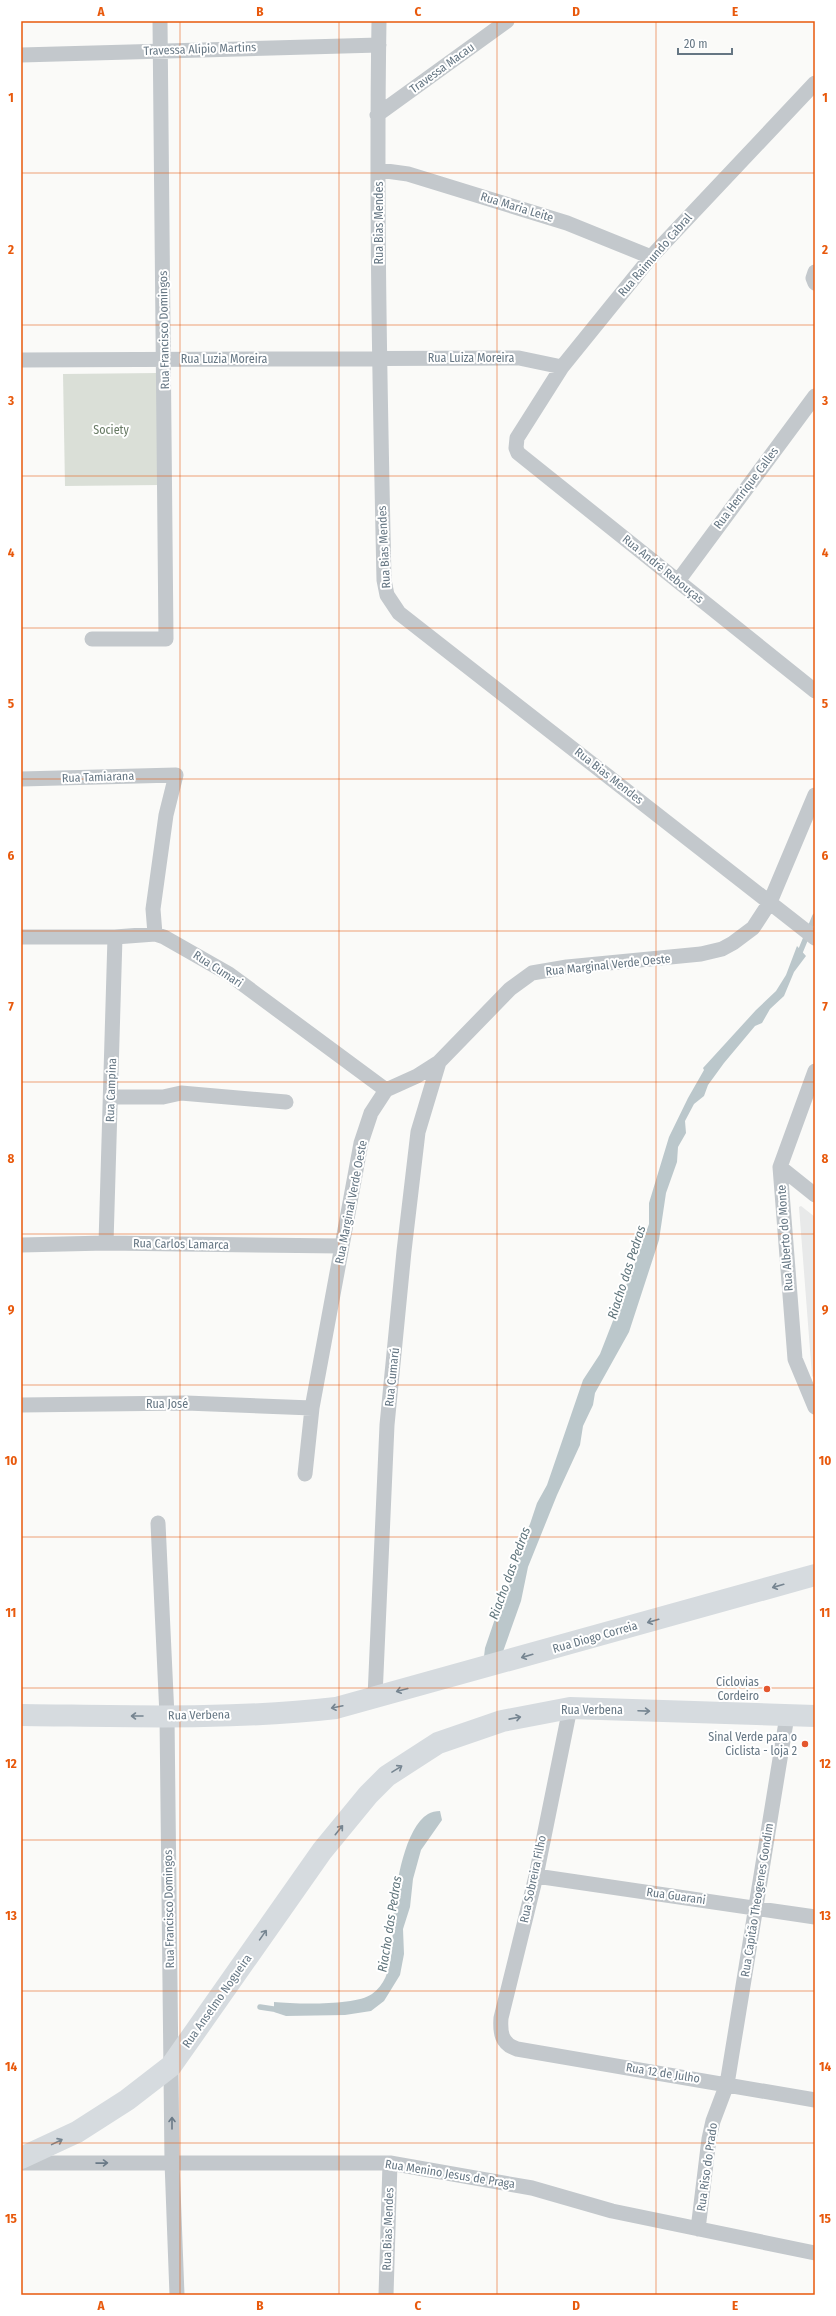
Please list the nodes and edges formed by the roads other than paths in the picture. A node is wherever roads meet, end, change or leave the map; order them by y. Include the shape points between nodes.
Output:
1 (160, 21) edge
2 (379, 21) edge
3 (507, 21) edge
4 (379, 45) junction
5 (161, 50) junction
6 (21, 55) edge
7 (815, 83) edge
8 (377, 115) junction
9 (379, 170) junction
10 (651, 257) junction
11 (815, 272) edge
12 (815, 283) edge
13 (379, 357) junction
14 (164, 359) junction
15 (21, 360) edge
16 (562, 367) junction
17 (815, 396) edge
18 (516, 443) joint
19 (678, 581) junction
20 (92, 639) dead end
21 (815, 691) edge
22 (21, 779) edge
23 (815, 795) edge
24 (770, 902) junction
25 (155, 934) junction
26 (21, 937) edge
27 (115, 937) junction
28 (815, 938) edge
29 (439, 1062) junction
30 (815, 1071) edge
31 (386, 1090) junction
32 (111, 1097) junction
33 (286, 1102) dead end
34 (780, 1167) junction
35 (815, 1195) edge
36 (106, 1243) junction
37 (21, 1245) edge
38 (341, 1246) junction
39 (21, 1405) edge
40 (815, 1407) edge
41 (312, 1408) junction
42 (305, 1474) dead end
43 (158, 1523) dead end
44 (815, 1575) edge
45 (375, 1697) junction
46 (570, 1708) junction
47 (21, 1715) edge
48 (167, 1716) junction
49 (787, 1716) junction
50 (815, 1716) edge
51 (368, 1795) joint
52 (536, 1876) junction
53 (755, 1907) junction
54 (815, 1918) edge
55 (510, 2047) joint
56 (171, 2066) junction
57 (727, 2084) junction
58 (815, 2100) edge
59 (21, 2158) edge
60 (172, 2162) junction
61 (21, 2163) edge
62 (390, 2163) junction
63 (698, 2229) junction
64 (815, 2252) edge
65 (177, 2295) edge
66 (386, 2295) edge

1 - 5 street, Rua Francisco Domingos
2 - 4 street, Rua Bias Mendes
3 - 8 street, Travessa Macau
4 - 5 street, Travessa Alípio Martins
4 - 8 street, Rua Bias Mendes
5 - 6 street, Travessa Alípio Martins
5 - 14 street, Rua Francisco Domingos
7 - 10 street, Rua Raimundo Cabral
8 - 9 street, Rua Bias Mendes
9 - 10 street, Rua Maria Leite via 408,174 567,223
9 - 13 street, Rua Bias Mendes
10 - 16 street, Rua Raimundo Cabral
11 - 12 street
13 - 14 street, Rua Luzia Moreira
13 - 16 street, Rua Luiza Moreira via 519,358
13 - 24 street, Rua Bias Mendes via 386,595 399,613
14 - 15 street, Rua Luzia Moreira
14 - 20 street, Rua Francisco Domingos via 166,639
16 - 18 street, Rua Raimundo Cabral
17 - 19 street, Rua Henrique Calles
18 - 19 street, Rua André Rebouças via 518,453
19 - 21 street, Rua André Rebouças
22 - 25 street, Rua Tamiarana via 176,775 166,814 154,909
23 - 24 street, Rua Marginal Verde Oeste
24 - 28 street, Rua Bias Mendes
24 - 29 street, Rua Marginal Verde Oeste via 753,928 722,949 702,954 567,967 532,973 510,989
25 - 27 street, Rua Cumari
25 - 31 street, Rua Cumari via 176,943 229,974
26 - 27 street, Rua Cumari
27 - 32 street, Rua Campina
29 - 31 street, Rua Marginal Verde Oeste via 417,1076
29 - 45 street, Rua Cumarú via 418,1132 404,1251 387,1425
30 - 34 street, Rua Alberto do Monte
31 - 38 street, Rua Marginal Verde Oeste via 371,1113 361,1143
32 - 33 street via 163,1097 181,1093
32 - 36 street, Rua Campina
34 - 35 street
34 - 40 street, Rua Alberto do Monte via 795,1359
36 - 37 street, Rua Carlos Lamarca
36 - 38 street, Rua Carlos Lamarca
38 - 41 street, Rua Marginal Verde Oeste
39 - 41 street, Rua José via 186,1403
41 - 42 street, Rua Marginal Verde Oeste
43 - 48 street, Rua Francisco Domingos
44 -> 45 main road, Rua Diogo Correia
45 -> 48 main road, Rua Verbena via 336,1708 297,1713
46 -> 49 main road, Rua Verbena
51 -> 46 main road, Rua Verbena via 387,1776 438,1743 502,1721
46 - 52 street, Rua Sobreira Filho
48 -> 47 main road, Rua Verbena
48 - 56 street, Rua Francisco Domingos
49 - 50 main road, Rua Verbena
49 - 53 street, Rua Capitão Theogenes Gondim
56 -> 51 main road, Rua Anselmo Nogueira via 322,1851
52 - 53 street, Rua Guarani
52 - 55 street, Rua Sobreira Filho via 500,2018 500,2032
53 - 54 street, Rua Guarani
53 - 57 street, Rua Capitão Theogenes Gondim
55 - 57 street, Rua 12 de Julho
59 -> 56 main road, Rua Anselmo Nogueira via 83,2128 128,2100
60 -> 56 street, Rua Francisco Domingos
57 - 58 street, Rua 12 de Julho
57 - 63 street, Rua Riso do Prado via 709,2139
61 -> 60 street
60 - 62 street, Rua Menino Jesus de Praga
60 - 65 street, Rua Francisco Domingos
62 - 63 street, Rua Menino Jesus de Praga via 532,2188 612,2211
62 - 66 street, Rua Bias Mendes
63 - 64 street, Rua Menino Jesus de Praga

